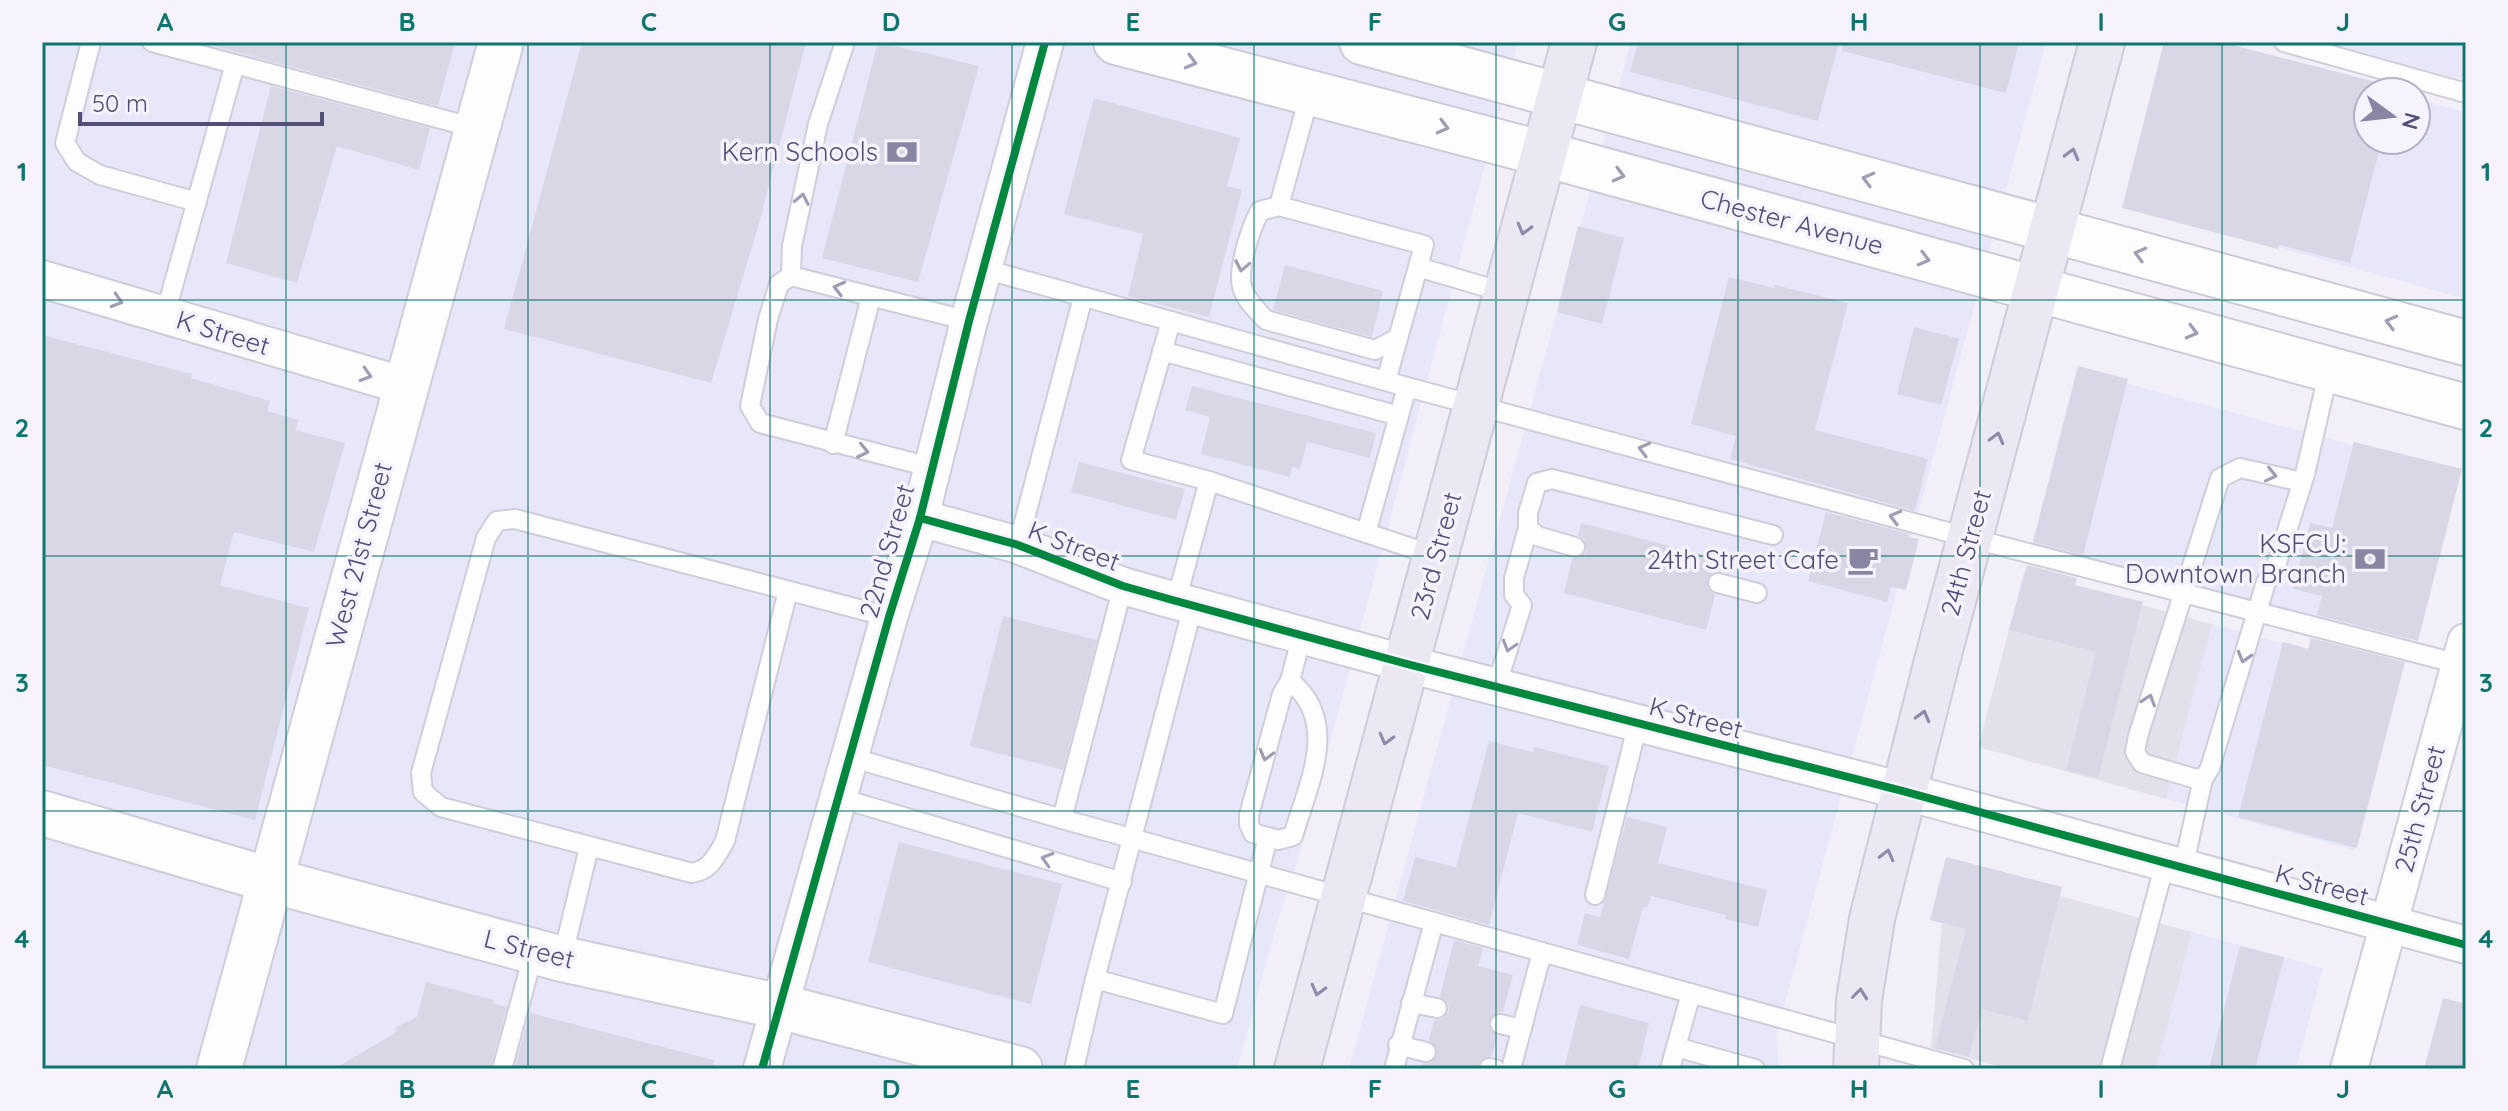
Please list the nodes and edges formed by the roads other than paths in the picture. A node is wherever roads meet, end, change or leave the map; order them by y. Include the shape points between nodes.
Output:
1 (91, 42) edge
2 (152, 42) edge
3 (501, 42) edge
4 (845, 42) edge
5 (1045, 42) edge
6 (1116, 42) edge
7 (1362, 42) edge
8 (1574, 42) edge
9 (2102, 42) edge
10 (2284, 42) edge
11 (235, 64) junction
12 (1310, 93) junction
13 (2466, 93) edge
14 (1560, 94) junction
15 (475, 128) junction
16 (1544, 154) junction
17 (197, 202) junction
18 (1279, 206) junction
19 (2051, 229) junction
20 (1418, 267) junction
21 (984, 269) junction
22 (791, 276) junction
23 (42, 279) edge
24 (2036, 289) junction
25 (1506, 293) junction
26 (871, 297) junction
27 (1083, 297) junction
28 (165, 315) junction
29 (969, 321) junction
30 (1171, 321) junction
31 (1398, 338) junction
32 (2466, 343) edge
33 (1162, 351) junction
34 (2466, 359) edge
35 (2329, 370) junction
36 (1386, 381) junction
37 (405, 386) junction
38 (1407, 387) junction
39 (1476, 404) junction
40 (2466, 407) edge
41 (1399, 416) junction
42 (833, 444) junction
43 (930, 467) junction
44 (1209, 481) junction
45 (2302, 482) junction
46 (920, 518) junction
47 (1528, 528) junction
48 (1366, 533) junction
49 (1773, 535) dead end
50 (1970, 538) junction
51 (1018, 545) junction
52 (1575, 547) dead end
53 (1436, 556) junction
54 (1718, 583) dead end
55 (1123, 586) junction
56 (788, 591) junction
57 (2185, 592) junction
58 (1757, 593) dead end
59 (1185, 604) junction
60 (2257, 611) junction
61 (889, 617) junction
62 (1302, 635) junction
63 (2464, 657) edge
64 (1407, 664) junction
65 (1290, 681) junction
66 (1496, 687) junction
67 (1638, 723) junction
68 (850, 757) junction
69 (2203, 779) junction
70 (1903, 791) junction
71 (840, 798) junction
72 (42, 813) edge
73 (1062, 819) junction
74 (1268, 837) junction
75 (1133, 838) junction
76 (589, 847) junction
77 (2174, 865) junction
78 (1260, 874) junction
79 (270, 880) junction
80 (1122, 882) junction
81 (1595, 895) dead end
82 (1344, 897) junction
83 (1434, 922) junction
84 (2389, 924) junction
85 (2466, 945) edge
86 (1542, 952) junction
87 (548, 955) junction
88 (1095, 979) junction
89 (1691, 993) junction
90 (1411, 1003) junction
91 (778, 1006) junction
92 (1437, 1008) dead end
93 (1500, 1024) dead end
94 (1522, 1029) junction
95 (1398, 1045) junction
96 (1676, 1047) junction
97 (1426, 1052) dead end
98 (1852, 1060) edge
99 (219, 1069) edge
100 (502, 1069) edge
101 (762, 1069) edge
102 (1020, 1069) edge
103 (1074, 1069) edge
104 (1297, 1069) edge
105 (1394, 1069) edge
106 (1511, 1069) edge
107 (1670, 1069) edge
108 (1755, 1069) edge
109 (1964, 1069) edge
110 (2110, 1069) edge
111 (2349, 1069) edge

1 - 17 lane via 65,143 77,162 100,175
2 - 11 lane
3 - 15 main road, West 21st Street
22 -> 4 lane via 792,246 818,124
5 - 21 street, 22nd Street
6 -> 12 main road, Chester Avenue
7 - 14 main road
8 - 14 main road, 23rd Street
19 -> 9 main road, 24th Street
10 - 13 lane
11 - 15 lane
11 - 17 lane
12 -> 16 main road, Chester Avenue
12 - 18 lane
14 - 16 main road, 23rd Street
19 -> 14 main road
15 - 37 main road, West 21st Street
16 -> 24 main road, Chester Avenue
16 -> 25 main road, 23rd Street
17 - 28 lane
18 - 20 lane via 1424,245
18 -> 31 lane via 1260,211 1253,222 1239,277 1255,309 1266,320 1375,350
19 - 24 main road, 24th Street
32 -> 19 main road
20 - 25 lane
20 - 31 lane
21 - 27 lane
21 - 29 street, 22nd Street
26 -> 22 lane
22 - 42 lane via 779,284 775,295 750,406 760,423
23 -> 28 street, K Street
24 -> 35 main road, Chester Avenue
50 -> 24 main road, 24th Street
25 - 39 main road, 23rd Street
26 - 29 lane
26 - 42 lane
27 - 30 lane
27 - 51 lane
28 -> 37 street, K Street
29 - 43 street, 22nd Street
30 - 33 lane
30 - 36 lane
31 - 36 lane
33 - 41 lane
33 - 44 lane via 1131,460
34 - 35 main road via 2369,353
35 - 40 main road, Chester Avenue
35 - 45 lane
36 - 38 lane
37 - 79 main road, West 21st Street
38 - 39 lane
38 - 41 lane
50 -> 39 lane
39 - 53 main road, 23rd Street
41 - 48 lane
42 -> 43 lane
43 - 46 street, 22nd Street
44 - 48 lane
44 - 59 lane
57 -> 45 lane via 2220,478 2240,468
45 - 60 lane
46 - 51 street, K Street
46 - 61 street, 22nd Street
47 - 49 lane via 1537,483 1552,479
47 - 52 lane via 1537,536
47 -> 66 lane via 1514,578 1514,595 1522,605
48 - 53 lane
50 - 57 lane
70 -> 50 main road, 24th Street
51 - 55 street, K Street
53 - 64 main road, 23rd Street
54 - 58 lane
55 - 59 street, K Street
55 - 73 lane
56 - 61 lane
56 - 76 lane via 725,841 709,867 692,873
56 - 76 lane via 515,519 497,521 486,538 463,614 421,773 423,792 441,807
57 - 60 lane
69 -> 57 lane via 2142,763 2135,752
59 - 62 street, K Street
59 - 75 lane
60 - 63 lane
60 -> 69 lane
61 - 68 street, 22nd Street
62 - 64 street, K Street
62 - 65 lane
63 - 84 street, 25th Street
64 - 66 street, K Street
64 -> 82 main road, 23rd Street
65 -> 74 lane via 1249,815 1253,833
65 - 74 lane via 1312,705 1320,743 1293,836
66 - 67 street, K Street
67 - 70 street, K Street
67 - 81 lane
68 - 71 street, 22nd Street
68 - 73 lane
69 - 77 lane
70 - 77 street, K Street
98 -> 70 main road, 24th Street via 1864,961
80 -> 71 lane
71 - 91 street, 22nd Street
72 - 79 main road, L Street
73 - 75 lane
74 - 78 lane
75 - 78 lane
75 - 80 lane
76 - 87 lane
77 - 84 street, K Street
77 - 110 lane
78 - 82 lane
78 - 88 lane via 1223,1014
79 - 87 main road, L Street
79 - 99 main road, West 21st Street
80 - 88 lane
82 - 83 lane
82 -> 104 main road, 23rd Street
83 - 86 lane
83 - 90 lane
84 - 85 street, K Street
84 - 111 street, 25th Street
86 - 89 lane
86 - 94 lane
87 - 91 main road, L Street
87 - 100 lane
88 - 103 lane
89 - 96 lane
89 - 98 lane
90 - 92 lane
90 - 95 lane
91 - 101 street, 22nd Street
91 - 102 main road, L Street
93 - 94 lane
94 - 106 lane
95 - 97 lane
95 - 105 lane
96 - 107 lane
96 - 108 lane
98 - 109 lane

